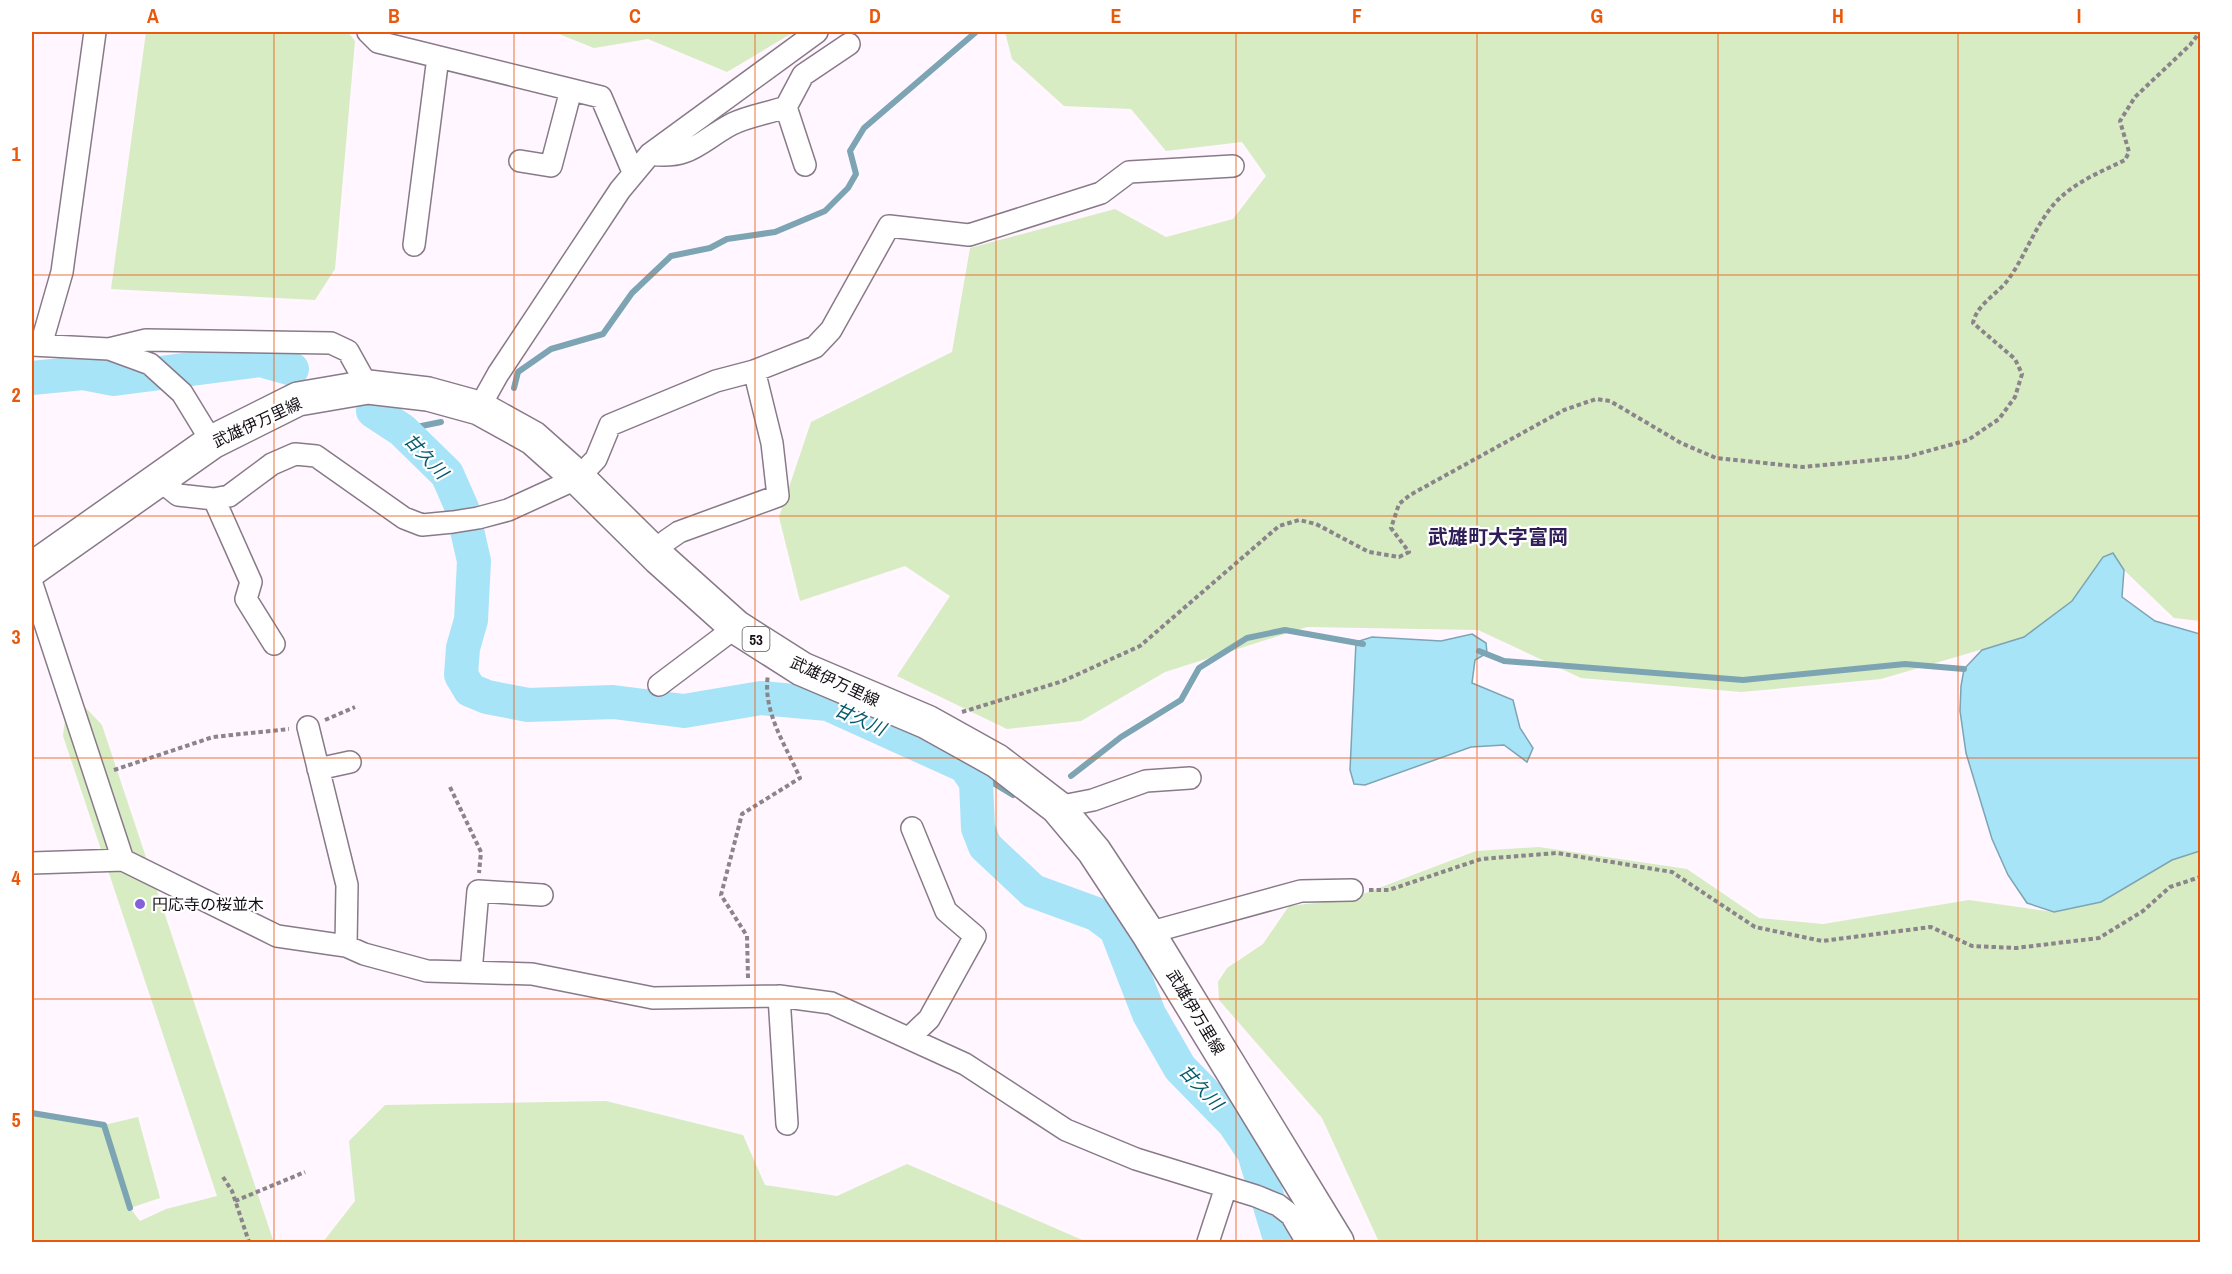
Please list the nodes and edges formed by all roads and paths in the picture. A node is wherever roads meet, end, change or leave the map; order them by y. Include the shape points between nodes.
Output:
1 (96, 32) edge
2 (368, 32) edge
3 (817, 32) edge
4 (2200, 32) edge
5 (849, 44) dead end
6 (438, 57) junction
7 (571, 90) junction
8 (786, 107) junction
9 (650, 154) junction
10 (520, 161) dead end
11 (805, 165) dead end
12 (1233, 166) dead end
13 (633, 172) junction
14 (414, 245) dead end
15 (36, 345) edge
16 (109, 349) junction
17 (756, 378) dead end
18 (368, 387) junction
19 (479, 408) junction
20 (212, 442) junction
21 (578, 478) junction
22 (158, 479) junction
23 (214, 499) junction
24 (659, 558) junction
25 (32, 569) edge
26 (32, 584) edge
27 (736, 627) junction
28 (274, 644) dead end
29 (659, 686) dead end
30 (765, 689) dead end
31 (355, 707) dead end
32 (927, 722) junction
33 (308, 727) junction
34 (350, 762) dead end
35 (318, 769) junction
36 (96, 777) junction
37 (1190, 778) dead end
38 (450, 788) dead end
39 (1057, 807) junction
40 (912, 828) dead end
41 (123, 860) junction
42 (32, 863) edge
43 (2200, 877) edge
44 (1352, 890) joint
45 (478, 891) junction
46 (542, 896) dead end
47 (1148, 933) junction
48 (346, 946) junction
49 (471, 972) junction
50 (748, 996) junction
51 (779, 996) junction
52 (909, 1038) junction
53 (787, 1124) dead end
54 (305, 1172) dead end
55 (223, 1177) dead end
56 (1226, 1187) junction
57 (235, 1201) junction
58 (249, 1242) edge
59 (1208, 1242) edge
60 (1307, 1242) edge
61 (1337, 1242) edge

1 - 15 street via 62,272
2 - 6 street via 378,42
3 - 9 street
4 - 32 path via 2135,97 2121,121 2129,152 2126,160 2077,184 2055,203 2009,279 1975,312 1973,323 2015,359 2022,374 2015,397 1999,419 1968,440 1906,457 1803,467 1716,458 1610,401 1596,399 1564,410 1410,495 1399,504 1391,528 1409,552 1400,557 1369,552 1316,524 1299,520 1279,526 1140,646 1063,681
5 - 8 street via 803,75
6 - 7 street
6 - 14 street
7 - 10 street via 551,166
7 - 13 street via 601,98
8 - 9 street via 733,124 690,151
8 - 11 street
9 - 13 street
12 - 21 street via 1129,172 1101,193 969,235 889,226 831,330 815,347 716,381 610,425 596,459
13 - 19 street
15 - 16 street
16 - 18 street via 146,340 331,343 348,351
16 - 20 street via 150,364 182,393
17 - 24 street via 772,443 778,496 679,532 666,541
18 - 19 main road, 武雄伊万里線 / 53 via 428,394
18 - 20 main road, 武雄伊万里線 / 53 via 298,399
19 - 21 main road, 武雄伊万里線 / 53 via 533,438
20 - 22 main road, 武雄伊万里線 / 53
21 - 23 street via 508,510 422,525 404,518 316,456 295,454 272,464 229,495
21 - 24 main road, 武雄伊万里線 / 53
22 - 23 street via 178,495
22 - 25 main road, 武雄伊万里線 / 53
23 - 28 street via 251,582 246,599
24 - 27 main road, 武雄伊万里線 / 53
26 - 36 street
27 - 29 street
27 - 32 main road, 武雄伊万里線 / 53 via 802,669
30 - 50 path via 769,708 800,778 742,814 721,895 747,936
31 - 33 path
32 - 39 main road, 武雄伊万里線 / 53 via 997,761
33 - 35 street
33 - 36 path via 213,737
34 - 35 street
35 - 48 street via 347,885
36 - 41 street
37 - 39 street via 1146,781 1093,800
38 - 45 path via 481,852
39 - 47 main road, 武雄伊万里線 / 53 via 1094,851
40 - 52 street via 945,911 975,936 929,1019
41 - 42 street
41 - 48 street via 277,936
43 - 44 path via 2170,887 2143,911 2099,938 2016,948 1972,946 1931,927 1822,941 1755,927 1672,872 1557,853 1481,860 1389,890
44 - 47 street via 1301,891
45 - 46 street
45 - 49 street
47 - 61 main road, 武雄伊万里線 / 53
48 - 49 street via 427,971
49 - 50 street via 532,974 653,998
50 - 51 street
51 - 52 street via 831,1003
51 - 53 street
52 - 56 street via 965,1064 1066,1130 1136,1160
54 - 57 path
55 - 57 path
56 - 59 street
56 - 60 street via 1278,1205 1291,1215
57 - 58 path

